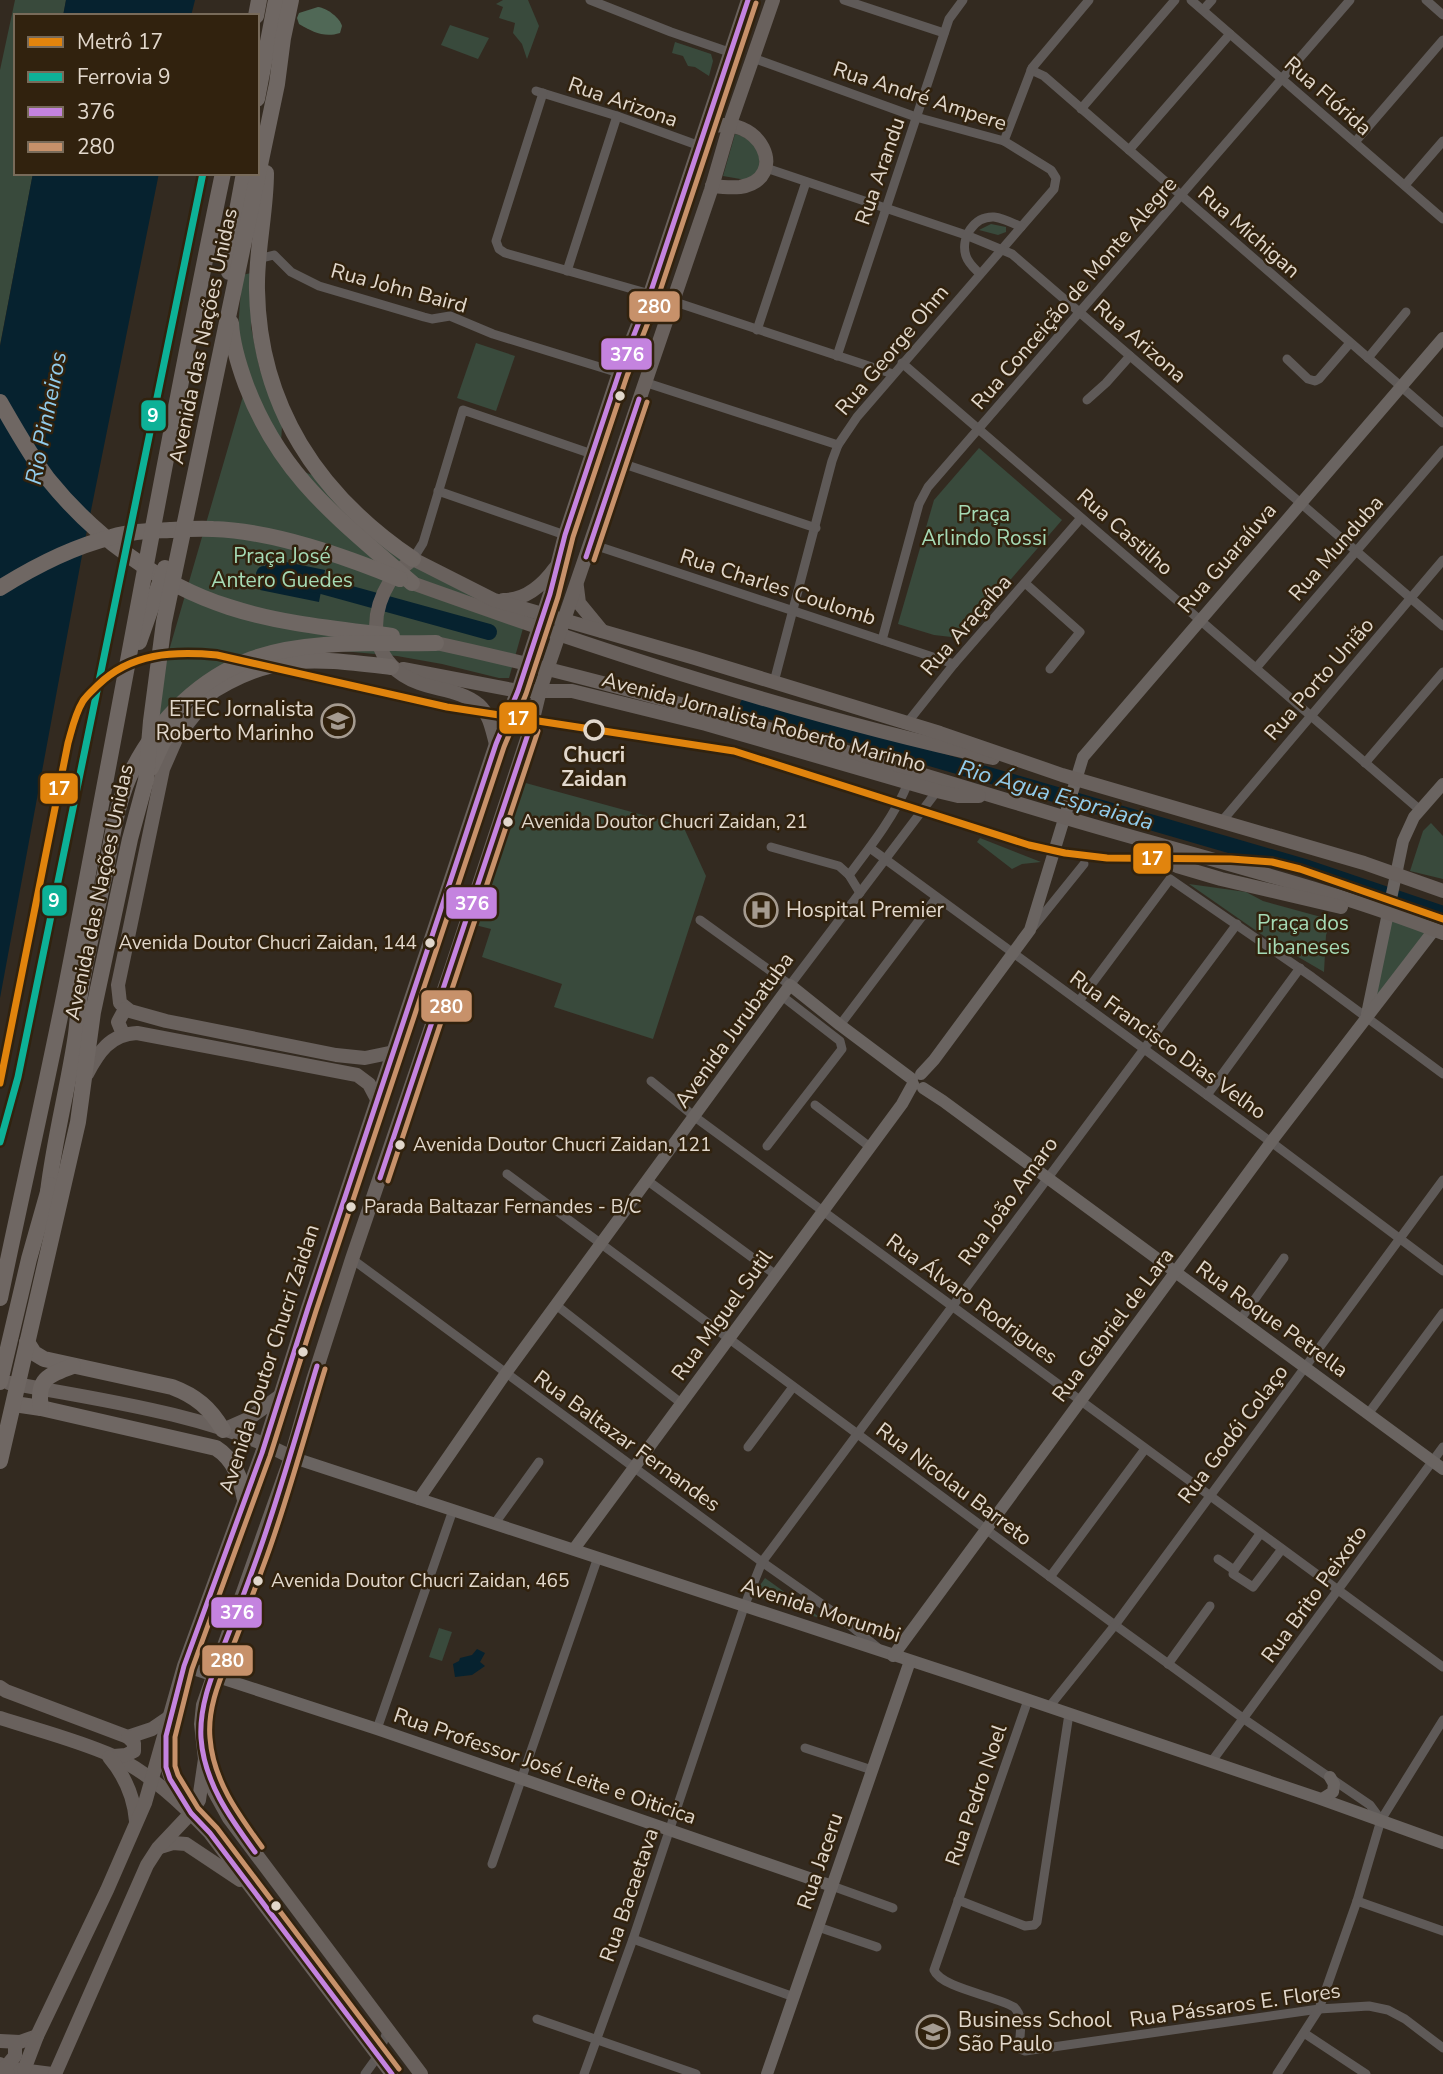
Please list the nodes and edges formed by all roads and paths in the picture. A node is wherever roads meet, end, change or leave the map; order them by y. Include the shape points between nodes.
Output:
1 (276, 0) edge
2 (291, 0) edge
3 (590, 0) edge
4 (748, 0) edge
5 (773, 0) edge
6 (844, 0) edge
7 (963, 0) edge
8 (1089, 0) edge
9 (1175, 0) edge
10 (1191, 0) edge
11 (1212, 0) edge
12 (1350, 0) edge
13 (1426, 0) edge
14 (1203, 10) junction
15 (1443, 15) edge
16 (944, 33) junction
17 (1230, 34) junction
18 (1443, 40) edge
19 (729, 52) junction
20 (753, 58) junction
21 (1031, 70) junction
22 (1282, 79) junction
23 (259, 89) edge
24 (1081, 108) junction
25 (617, 116) junction
26 (916, 117) junction
27 (730, 125) junction
28 (706, 128) junction
29 (265, 140) junction
30 (1004, 141) junction
31 (1443, 141) edge
32 (1354, 142) junction
33 (700, 146) junction
34 (1129, 150) junction
35 (766, 168) junction
36 (259, 169) edge
37 (223, 175) edge
38 (244, 175) edge
39 (258, 175) edge
40 (806, 182) junction
41 (1405, 185) junction
42 (712, 186) junction
43 (1054, 189) joint
44 (1181, 195) junction
45 (885, 209) junction
46 (1443, 219) edge
47 (1021, 226) junction
48 (966, 235) junction
49 (1002, 249) junction
50 (266, 257) junction
51 (567, 271) junction
52 (980, 274) junction
53 (650, 294) junction
54 (673, 302) junction
55 (1079, 312) junction
56 (1406, 312) dead end
57 (757, 330) junction
58 (1443, 338) edge
59 (1350, 343) junction
60 (837, 356) junction
61 (1130, 356) junction
62 (1368, 358) junction
63 (1287, 359) dead end
64 (902, 363) junction
65 (620, 373) junction
66 (893, 374) junction
67 (644, 382) junction
68 (1401, 387) junction
69 (1087, 400) dead end
70 (0, 402) edge
71 (1443, 423) edge
72 (979, 429) junction
73 (838, 445) junction
74 (1443, 450) edge
75 (592, 454) junction
76 (618, 462) junction
77 (197, 472) junction
78 (438, 491) junction
79 (1301, 503) junction
80 (1081, 518) junction
81 (816, 528) junction
82 (565, 535) junction
83 (591, 544) junction
84 (1356, 551) junction
85 (413, 559) junction
86 (1443, 561) edge
87 (557, 564) junction
88 (578, 580) junction
89 (412, 583) junction
90 (1025, 583) junction
91 (0, 588) edge
92 (1411, 598) junction
93 (494, 600) junction
94 (792, 609) junction
95 (543, 614) junction
96 (1199, 620) junction
97 (564, 621) junction
98 (1443, 626) edge
99 (603, 632) junction
100 (882, 639) junction
101 (436, 643) junction
102 (954, 664) junction
103 (391, 667) junction
104 (1256, 668) junction
105 (1050, 669) dead end
106 (127, 670) junction
107 (1443, 672) edge
108 (774, 682) junction
109 (215, 690) junction
110 (540, 690) junction
111 (518, 691) junction
112 (572, 691) junction
113 (509, 712) junction
114 (1310, 716) junction
115 (532, 721) junction
116 (907, 723) junction
117 (496, 744) junction
118 (1365, 762) junction
119 (1045, 770) junction
120 (146, 780) junction
121 (908, 783) junction
122 (1074, 784) junction
123 (1443, 784) edge
124 (940, 786) junction
125 (1420, 810) junction
126 (1067, 812) junction
127 (1222, 821) junction
128 (771, 847) dead end
129 (870, 848) junction
130 (886, 859) junction
131 (1084, 864) dead end
132 (849, 875) junction
133 (1396, 879) junction
134 (1443, 891) edge
135 (860, 893) junction
136 (936, 898) junction
137 (1389, 909) junction
138 (700, 920) dead end
139 (1237, 924) junction
140 (1030, 930) junction
141 (1438, 932) edge
142 (1013, 954) junction
143 (1300, 968) junction
144 (790, 985) junction
145 (80, 993) junction
146 (782, 996) junction
147 (1079, 1001) junction
148 (125, 1009) junction
149 (93, 1012) junction
150 (1366, 1017) junction
151 (840, 1025) junction
152 (123, 1034) junction
153 (1143, 1049) junction
154 (394, 1052) junction
155 (365, 1058) junction
156 (1443, 1074) edge
157 (361, 1077) junction
158 (85, 1078) junction
159 (651, 1081) dead end
160 (920, 1081) junction
161 (1207, 1095) junction
162 (378, 1101) junction
163 (816, 1105) dead end
164 (695, 1117) junction
165 (1271, 1142) junction
166 (767, 1146) dead end
167 (870, 1147) junction
168 (508, 1174) dead end
169 (1046, 1178) junction
170 (1443, 1180) edge
171 (648, 1181) junction
172 (48, 1192) junction
173 (822, 1210) junction
174 (1399, 1239) junction
175 (12, 1243) junction
176 (600, 1245) junction
177 (1284, 1258) dead end
178 (352, 1259) junction
179 (1443, 1271) edge
180 (1176, 1273) junction
181 (776, 1275) junction
182 (0, 1297) edge
183 (556, 1305) junction
184 (952, 1307) junction
185 (1443, 1313) edge
186 (1240, 1320) junction
187 (728, 1339) junction
188 (27, 1342) junction
189 (72, 1366) junction
190 (1304, 1367) junction
191 (506, 1374) junction
192 (0, 1382) edge
193 (793, 1387) junction
194 (281, 1395) junction
195 (1081, 1400) junction
196 (681, 1403) junction
197 (14, 1404) junction
198 (41, 1408) junction
199 (1368, 1414) junction
200 (223, 1430) junction
201 (858, 1434) junction
202 (265, 1445) junction
203 (748, 1447) dead end
204 (1443, 1447) edge
205 (1145, 1449) junction
206 (291, 1457) junction
207 (0, 1461) edge
208 (539, 1462) dead end
209 (1438, 1465) edge
210 (634, 1468) junction
211 (1209, 1495) junction
212 (419, 1499) junction
213 (244, 1500) junction
214 (453, 1510) junction
215 (495, 1523) junction
216 (986, 1530) junction
217 (1260, 1534) junction
218 (574, 1549) junction
219 (1282, 1549) junction
220 (598, 1557) junction
221 (1218, 1559) dead end
222 (762, 1562) junction
223 (1234, 1570) junction
224 (1050, 1577) junction
225 (1339, 1589) junction
226 (1210, 1606) dead end
227 (744, 1607) junction
228 (1115, 1625) junction
229 (887, 1654) junction
230 (910, 1661) junction
231 (1168, 1664) junction
232 (184, 1666) junction
233 (1443, 1667) edge
234 (213, 1675) junction
235 (0, 1687) edge
236 (1028, 1700) junction
237 (1049, 1707) junction
238 (1069, 1714) junction
239 (171, 1716) junction
240 (0, 1718) edge
241 (1244, 1719) junction
242 (1443, 1720) edge
243 (377, 1729) junction
244 (166, 1736) junction
245 (128, 1737) junction
246 (805, 1748) dead end
247 (104, 1752) junction
248 (205, 1759) junction
249 (1212, 1761) junction
250 (872, 1770) junction
251 (1330, 1777) junction
252 (523, 1779) junction
253 (152, 1781) junction
254 (1322, 1799) junction
255 (191, 1813) junction
256 (1381, 1819) junction
257 (136, 1823) junction
258 (670, 1830) junction
259 (1443, 1843) edge
260 (158, 1847) junction
261 (492, 1864) dead end
262 (250, 1886) junction
263 (832, 1886) junction
264 (958, 1900) junction
265 (1357, 1901) junction
266 (893, 1908) dead end
267 (818, 1927) junction
268 (1443, 1931) edge
269 (633, 1939) junction
270 (877, 1947) dead end
271 (794, 1997) junction
272 (1319, 2009) junction
273 (537, 2019) dead end
274 (387, 2029) junction
275 (1304, 2033) junction
276 (37, 2036) junction
277 (597, 2040) junction
278 (7, 2041) edge
279 (1443, 2048) edge
280 (378, 2056) junction
281 (4, 2069) edge
282 (23, 2072) edge
283 (53, 2074) edge
284 (365, 2074) edge
285 (392, 2074) edge
286 (421, 2074) edge
287 (584, 2074) edge
288 (696, 2074) edge
289 (767, 2074) edge
290 (1277, 2074) edge
291 (1366, 2074) edge

1 - 23 highway
2 - 29 highway, Avenida das Nações Unidas
3 - 19 street
4 - 19 main road, Avenida Doutor Chucri Zaidan
5 - 20 main road
6 - 16 street
7 - 16 street, Rua Arandu
8 - 21 street
9 - 24 street
10 - 14 street, Rua Flórida
11 - 14 street
12 - 22 street, Rua Conceição de Monte Alegre
13 - 15 street
14 - 17 street, Rua Flórida
16 - 26 street, Rua Arandu
17 - 22 street, Rua Flórida
17 - 34 street
18 - 32 street
19 - 28 main road, Avenida Doutor Chucri Zaidan
20 - 26 street, Rua André Ampere
20 - 27 main road
21 - 24 street, Rua Michigan
21 - 30 street
22 - 32 street, Rua Flórida
22 - 44 street, Rua Conceição de Monte Alegre
24 - 34 street, Rua Michigan
25 - 33 street, Rua Arizona
25 - 51 street
25 - 51 street, Rua Arizona via 540,92 496,241 505,253
26 - 30 street, Rua André Ampere
26 - 45 street, Rua Arandu
27 - 28 main road
27 - 35 main road via 748,131 761,144
27 - 42 main road
28 - 33 main road, Avenida Doutor Chucri Zaidan
29 - 36 highway, Avenida das Nações Unidas
29 - 50 highway
30 - 43 street, Rua André Ampere via 1051,170 1056,178
31 - 41 street
32 - 41 street, Rua Flórida
33 - 53 main road, Avenida Doutor Chucri Zaidan
34 - 44 street, Rua Michigan
35 - 40 street, Rua Arizona
35 - 42 main road via 748,185
37 - 106 highway
38 - 89 highway via 229,282 232,328 253,401 265,429 296,476 333,515
39 - 77 highway, Avenida das Nações Unidas
40 - 45 street, Rua Arizona
40 - 57 street
41 - 46 street, Rua Flórida
42 - 54 main road
43 - 47 street, Rua George Ohm
44 - 55 street, Rua Conceição de Monte Alegre
44 - 59 street, Rua Michigan
45 - 48 street, Rua Arizona
45 - 60 street, Rua Arandu
47 - 48 street via 986,218
47 - 49 street, Rua George Ohm
48 - 49 street, Rua Arizona
48 - 52 street via 966,257
49 - 52 street, Rua George Ohm
49 - 55 street, Rua Arizona
50 - 65 street, Rua John Baird via 319,286 432,319 450,316
50 - 85 highway via 257,291 263,350 292,433 346,503 384,540
51 - 53 street
52 - 64 street, Rua George Ohm
53 - 54 street
53 - 65 main road, Avenida Doutor Chucri Zaidan
54 - 57 street
54 - 67 main road
55 - 61 street, Rua Arizona
55 - 72 street, Rua Conceição de Monte Alegre
56 - 62 street
57 - 60 street
58 - 68 street, Rua Guaraíuva
59 - 62 street, Rua Michigan
59 - 63 street via 1315,381
60 - 66 street
61 - 69 street
61 - 79 street, Rua Arizona
62 - 68 street, Rua Michigan
64 - 66 street, Rua George Ohm
64 - 72 street, Rua Castilho
65 - 75 main road, Avenida Doutor Chucri Zaidan
66 - 73 street, Rua George Ohm
67 - 73 street
67 - 76 main road
68 - 71 street, Rua Michigan
68 - 79 street, Rua Guaraíuva
70 - 101 highway via 48,478 78,512 128,555 176,583 228,607 274,619
72 - 80 street, Rua Castilho
72 - 100 street, Rua Conceição de Monte Alegre via 924,494
73 - 81 street, Rua George Ohm
74 - 84 street, Rua Munduba
75 - 78 street via 463,410
75 - 82 main road, Avenida Doutor Chucri Zaidan
76 - 81 street
76 - 83 main road
77 - 106 highway
77 - 120 highway, Avenida das Nações Unidas via 164,622
78 - 82 street
78 - 85 street via 423,543
79 - 84 street, Rua Arizona
79 - 96 street, Rua Guaraíuva
80 - 90 street, Rua Araçaíba
80 - 96 street, Rua Castilho
81 - 94 street, Rua George Ohm
82 - 87 main road, Avenida Doutor Chucri Zaidan
83 - 88 main road
83 - 94 street, Rua Charles Coulomb
84 - 92 street, Rua Arizona
84 - 104 street, Rua Munduba
85 - 93 main road, Avenida Jornalista Roberto Marinho
85 - 103 main road via 390,581 375,618 377,642
86 - 92 street, Rua Porto União
87 - 93 main road via 535,590 517,599
87 - 95 main road, Avenida Doutor Chucri Zaidan
88 - 97 main road
88 - 99 main road via 579,603
89 - 91 highway via 302,545 200,529 111,537 66,553
89 - 119 main road via 718,685 944,748
90 - 102 street, Rua Araçaíba
90 - 105 street via 1080,632
92 - 98 street, Rua Arizona
92 - 114 street, Rua Porto União
93 - 95 main road, Avenida Jornalista Roberto Marinho
94 - 100 street, Rua Charles Coulomb
94 - 108 street, Rua George Ohm
95 - 97 main road, Avenida Jornalista Roberto Marinho
95 - 111 main road, Avenida Doutor Chucri Zaidan
96 - 104 street, Rua Castilho
96 - 122 street, Rua Guaraíuva via 1092,745
97 - 99 main road, Avenida Jornalista Roberto Marinho
97 - 110 main road
99 - 108 main road, Avenida Jornalista Roberto Marinho
100 - 102 street, Rua Charles Coulomb
101 - 124 main road via 559,671
101 - 145 highway via 280,650 215,677 176,708 144,750 122,796
102 - 116 street, Rua Araçaíba
103 - 109 highway via 297,660 251,672
103 - 111 main road, Avenida Jornalista Roberto Marinho
103 - 117 main road via 418,683 480,706
104 - 114 street, Rua Castilho
106 - 175 highway
107 - 118 street
108 - 116 main road, Avenida Jornalista Roberto Marinho
109 - 120 highway via 172,728
109 - 148 main road via 177,737 163,769 118,985 118,998
110 - 111 main road, Avenida Jornalista Roberto Marinho
110 - 112 main road, Avenida Jornalista Roberto Marinho
110 - 115 main road
111 - 113 main road, Avenida Doutor Chucri Zaidan
112 - 115 main road via 550,697
112 - 121 main road, Avenida Jornalista Roberto Marinho via 706,724
113 - 115 main road
113 - 117 main road, Avenida Doutor Chucri Zaidan
114 - 118 street, Rua Castilho
114 - 127 street, Rua Porto União
115 - 178 main road
116 - 119 main road, Avenida Jornalista Roberto Marinho
117 - 154 main road, Avenida Doutor Chucri Zaidan
118 - 125 street, Rua Castilho
119 - 122 main road, Avenida Jornalista Roberto Marinho
120 - 149 highway, Avenida das Nações Unidas
121 - 124 main road, Avenida Jornalista Roberto Marinho
121 - 129 street
122 - 126 street, Rua Guaraíuva
122 - 127 main road, Avenida Jornalista Roberto Marinho
123 - 125 street, Rua Gabriel de Lara
124 - 126 main road
124 - 130 street, Avenida Jurubatuba
125 - 133 street, Rua Gabriel de Lara via 1408,826
126 - 137 main road via 1118,833
126 - 140 street, Rua Miguel Sutil
127 - 133 main road, Avenida Jornalista Roberto Marinho
128 - 132 street via 839,866
129 - 130 street, Rua Francisco Dias Velho
129 - 132 street
130 - 135 street, Avenida Jurubatuba
130 - 136 street, Rua Francisco Dias Velho
131 - 140 street, Rua Miguel Sutil
132 - 135 street
133 - 134 main road, Avenida Jornalista Roberto Marinho
133 - 137 street, Rua Gabriel de Lara
135 - 144 street, Avenida Jurubatuba
136 - 142 street, Rua Francisco Dias Velho
136 - 151 street
137 - 141 main road
137 - 150 street, Rua Gabriel de Lara
138 - 144 street, Rua Roque Petrella
139 - 143 street
139 - 147 street via 1170,879
139 - 153 street, Rua João Amaro
140 - 142 street, Rua Miguel Sutil
141 - 150 street, Rua Gabriel de Lara
142 - 147 street, Rua Francisco Dias Velho
142 - 160 street, Rua Miguel Sutil
143 - 150 street
143 - 161 street
144 - 146 street, Avenida Jurubatuba
144 - 151 street, Rua Roque Petrella
145 - 172 highway
145 - 175 highway via 43,1163
146 - 164 street, Avenida Jurubatuba
146 - 166 street via 840,1041 842,1049
147 - 153 street, Rua Francisco Dias Velho
148 - 152 main road via 118,1022
148 - 155 main road via 235,1036
149 - 158 highway, Avenida das Nações Unidas
149 - 172 highway
150 - 156 street
150 - 165 street, Rua Gabriel de Lara
151 - 160 street, Rua Roque Petrella
152 - 157 main road
152 - 158 main road via 96,1056
153 - 161 street, Rua Francisco Dias Velho
153 - 169 street, Rua João Amaro
154 - 155 main road
154 - 162 main road, Avenida Doutor Chucri Zaidan
155 - 157 main road via 367,1071
157 - 162 main road
158 - 188 highway, Avenida das Nações Unidas
159 - 164 street, Rua Álvaro Rodrigues
160 - 167 street, Rua Miguel Sutil
160 - 169 street, Rua Roque Petrella
161 - 165 street, Rua Francisco Dias Velho
162 - 194 main road, Avenida Doutor Chucri Zaidan
163 - 167 street
164 - 171 street, Avenida Jurubatuba
164 - 173 street, Rua Álvaro Rodrigues
165 - 174 street, Rua Francisco Dias Velho
165 - 180 street, Rua Gabriel de Lara
167 - 173 street, Rua Miguel Sutil
168 - 176 street, Rua Nicolau Barreto
169 - 180 street, Rua Roque Petrella
169 - 184 street, Rua João Amaro
170 - 174 street, Rua Godói Colaço
171 - 176 street, Avenida Jurubatuba
171 - 181 street
172 - 192 highway
173 - 181 street, Rua Miguel Sutil
173 - 184 street, Rua Álvaro Rodrigues
174 - 179 street, Rua Francisco Dias Velho
174 - 190 street, Rua Godói Colaço
175 - 182 highway
176 - 183 street, Avenida Jurubatuba
176 - 187 street, Rua Nicolau Barreto
177 - 186 street
178 - 191 street, Rua Baltazar Fernandes
178 - 206 main road
180 - 186 street, Rua Roque Petrella
180 - 195 street, Rua Gabriel de Lara
181 - 187 street, Rua Miguel Sutil
183 - 191 street, Avenida Jurubatuba
183 - 196 street
184 - 195 street, Rua Álvaro Rodrigues
184 - 201 street, Rua João Amaro
185 - 199 street
186 - 190 street, Rua Roque Petrella
187 - 193 street, Rua Nicolau Barreto
187 - 196 street, Rua Miguel Sutil
188 - 189 highway via 44,1359
188 - 197 highway, Avenida das Nações Unidas
189 - 198 highway via 42,1383
189 - 200 highway via 191,1394 210,1410
190 - 199 street, Rua Roque Petrella
190 - 211 street, Rua Godói Colaço
191 - 210 street, Rua Baltazar Fernandes
191 - 212 street, Avenida Jurubatuba
192 - 200 main road, Avenida Morumbi via 130,1406
193 - 201 street, Rua Nicolau Barreto
193 - 203 street
194 - 200 main road
194 - 202 main road, Avenida Doutor Chucri Zaidan
195 - 205 street, Rua Álvaro Rodrigues
195 - 216 street, Rua Gabriel de Lara
196 - 210 street, Rua Miguel Sutil
197 - 198 highway
197 - 207 highway, Avenida das Nações Unidas
198 - 213 highway via 216,1448 232,1463
199 - 209 street, Rua Roque Petrella
200 - 202 main road, Avenida Morumbi
201 - 216 street, Rua Nicolau Barreto
201 - 222 street, Rua João Amaro
202 - 206 main road, Avenida Morumbi
202 - 213 main road, Avenida Doutor Chucri Zaidan
204 - 209 street, Rua Brito Peixoto
205 - 211 street, Rua Álvaro Rodrigues
205 - 224 street
206 - 212 street, Avenida Morumbi
206 - 234 main road
208 - 215 street
209 - 225 street, Rua Brito Peixoto
210 - 218 street, Rua Miguel Sutil
210 - 222 street, Rua Baltazar Fernandes
211 - 217 street, Rua Álvaro Rodrigues
211 - 228 street, Rua Godói Colaço
212 - 214 street, Avenida Morumbi
213 - 232 main road, Avenida Doutor Chucri Zaidan
214 - 215 street, Avenida Morumbi
214 - 243 street
215 - 218 street, Avenida Morumbi
216 - 224 street, Rua Nicolau Barreto
216 - 229 street, Rua Gabriel de Lara
217 - 219 street, Rua Álvaro Rodrigues
217 - 223 street
218 - 220 street, Avenida Morumbi
219 - 223 street via 1255,1587 1233,1574
219 - 225 street, Rua Álvaro Rodrigues
220 - 227 street, Avenida Morumbi
220 - 252 street
221 - 223 street
222 - 227 street, Rua João Amaro
222 - 229 street, Rua Baltazar Fernandes
224 - 228 street, Rua Nicolau Barreto
225 - 233 street, Rua Álvaro Rodrigues
225 - 241 street, Rua Brito Peixoto
226 - 231 street
227 - 229 street, Avenida Morumbi
227 - 258 street, Rua Bacaetava
228 - 231 street, Rua Nicolau Barreto
228 - 237 street, Rua Godói Colaço
229 - 230 street, Avenida Morumbi
230 - 236 street, Avenida Morumbi
230 - 250 street, Rua Jaceru
231 - 241 street, Rua Nicolau Barreto
232 - 234 street, Rua Professor José Leite e Oiticica
232 - 239 main road, Avenida Doutor Chucri Zaidan
234 - 243 street, Rua Professor José Leite e Oiticica
234 - 248 main road via 201,1724
235 - 245 main road
236 - 237 street, Avenida Morumbi
236 - 264 street, Rua Pedro Noel
237 - 238 street, Avenida Morumbi
238 - 249 street, Avenida Morumbi
238 - 264 street via 1037,1922 1025,1926
239 - 244 main road, Avenida Doutor Chucri Zaidan
239 - 245 main road
240 - 247 main road
241 - 249 street, Rua Brito Peixoto
241 - 251 street, Rua Nicolau Barreto
242 - 256 street
243 - 252 street, Rua Professor José Leite e Oiticica
244 - 253 main road, Avenida Doutor Chucri Zaidan
244 - 255 main road via 170,1779
245 - 247 main road via 134,1751 126,1755
246 - 250 street
247 - 253 main road
247 - 257 main road via 131,1793
248 - 255 main road via 199,1800
248 - 274 main road via 210,1782 229,1818
249 - 254 street, Avenida Morumbi
250 - 263 street, Rua Jaceru
251 - 254 street via 1333,1792
251 - 256 street, Rua Nicolau Barreto via 1370,1805
252 - 258 street, Rua Professor José Leite e Oiticica
252 - 261 street
253 - 255 main road
253 - 257 main road, Avenida Doutor Chucri Zaidan
254 - 256 street, Avenida Morumbi
255 - 260 main road
255 - 262 main road
256 - 259 street, Avenida Morumbi
256 - 265 street
257 - 276 main road, Avenida Doutor Chucri Zaidan
258 - 263 street, Rua Professor José Leite e Oiticica
258 - 269 street, Rua Bacaetava
260 - 262 main road via 186,1844
260 - 283 main road
262 - 280 main road
263 - 266 street, Rua Professor José Leite e Oiticica
263 - 267 street, Rua Jaceru
264 - 272 street, Rua Pássaros E. Flores via 935,1965 936,1975 1014,2007 1021,2023 1022,2050
265 - 268 street
265 - 272 street
267 - 270 street
267 - 271 street, Rua Jaceru
269 - 271 street
269 - 277 street, Rua Bacaetava
271 - 289 street, Rua Jaceru
272 - 275 street
272 - 279 street, Rua Pássaros E. Flores via 1369,2006 1388,2010
273 - 277 street
274 - 280 street
274 - 286 main road
275 - 290 street
275 - 291 street
276 - 278 main road
276 - 282 main road, Avenida Doutor Chucri Zaidan
277 - 287 street, Rua Bacaetava
277 - 288 street
278 - 281 main road via 15,2056
280 - 284 street
280 - 285 main road
281 - 282 main road
282 - 283 main road

